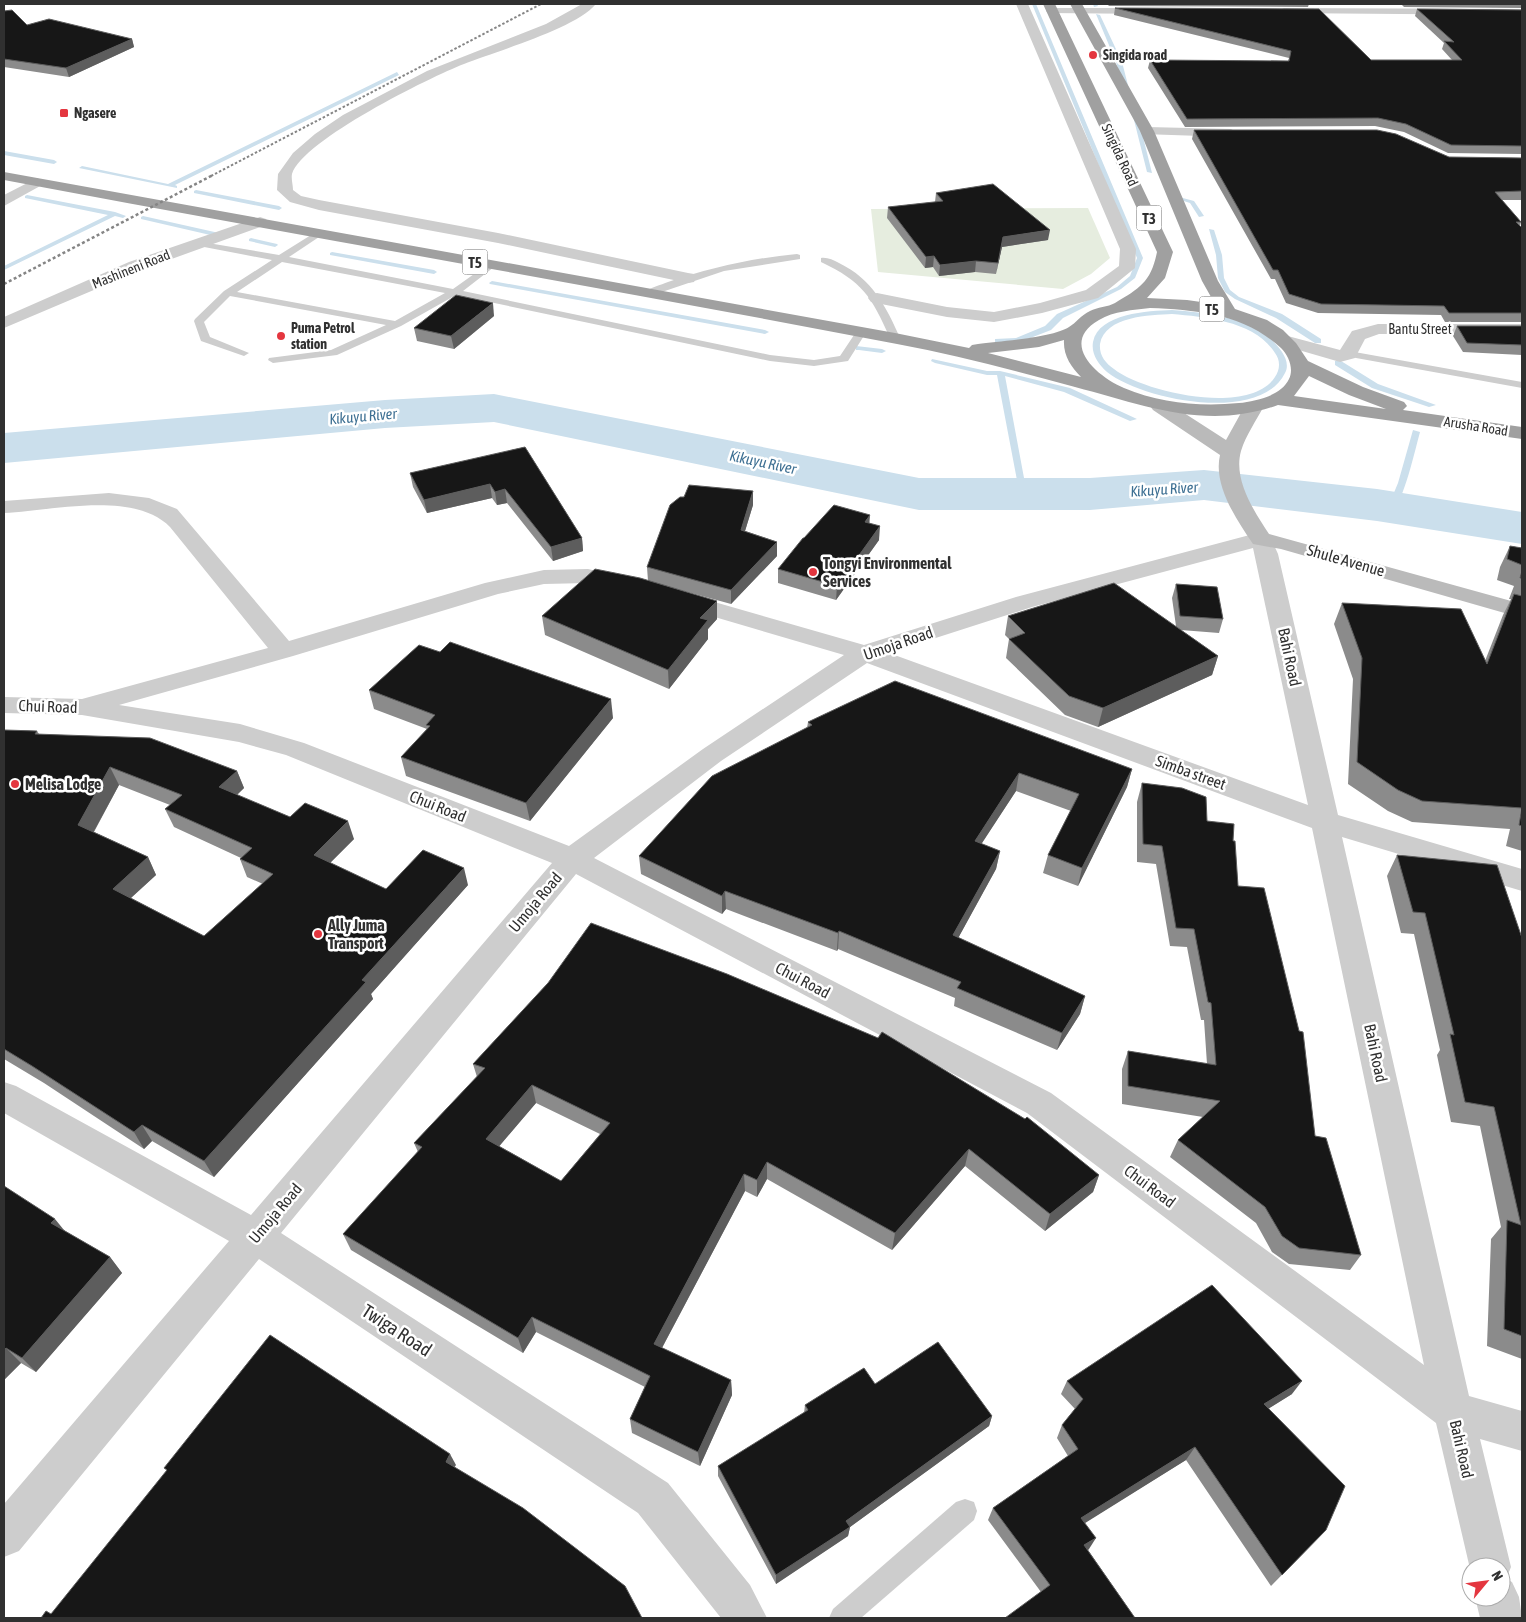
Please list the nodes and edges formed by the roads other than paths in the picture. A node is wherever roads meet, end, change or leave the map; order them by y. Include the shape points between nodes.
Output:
1 (590, 4) edge
2 (1022, 4) edge
3 (1050, 7) edge
4 (1078, 7) edge
5 (1168, 11) edge
6 (1276, 11) edge
7 (1522, 12) edge
8 (1147, 131) junction
9 (1245, 133) edge
10 (4, 176) edge
11 (37, 182) junction
12 (4, 201) edge
13 (260, 222) junction
14 (319, 233) junction
15 (199, 243) junction
16 (797, 258) dead end
17 (280, 259) junction
18 (824, 260) dead end
19 (491, 265) junction
20 (688, 278) junction
21 (455, 292) junction
22 (228, 293) junction
23 (649, 293) junction
24 (877, 298) junction
25 (1106, 311) junction
26 (1229, 313) junction
27 (4, 323) edge
28 (397, 324) junction
29 (1522, 329) edge
30 (1076, 330) junction
31 (862, 332) junction
32 (895, 338) junction
33 (1284, 340) junction
34 (946, 348) junction
35 (244, 353) dead end
36 (1349, 354) junction
37 (273, 360) dead end
38 (1300, 364) junction
39 (1522, 386) edge
40 (1114, 390) junction
41 (1276, 399) junction
42 (1160, 406) junction
43 (1254, 406) junction
44 (1431, 419) junction
45 (1522, 433) edge
46 (1229, 462) junction
47 (4, 507) edge
48 (1261, 540) junction
49 (1522, 610) edge
50 (284, 651) junction
51 (864, 653) junction
52 (4, 705) edge
53 (82, 707) junction
54 (1326, 822) junction
55 (572, 859) junction
56 (1522, 880) edge
57 (4, 1096) edge
58 (255, 1236) junction
59 (1453, 1411) junction
60 (1522, 1431) edge
61 (965, 1511) dead end
62 (4, 1536) edge
63 (1488, 1557) edge
64 (745, 1618) edge
65 (842, 1618) edge

1 - 20 street via 551,26 446,66 384,96 306,147 290,165 283,181 285,191 294,199 319,205
2 - 24 street via 1128,248 1127,268 1092,294 1042,308 994,316 947,312
3 - 4 street
3 - 25 highway, Singida Road / T3 via 1164,252 1163,269 1155,283 1136,298
4 - 5 street
4 - 8 highway, T3
6 - 7 street
8 - 9 street
8 - 26 highway, T3 via 1210,281
10 - 11 highway, T5
11 - 12 street
11 - 13 highway, T5
13 - 14 highway, T5
13 - 15 street, Mashineni Road
14 - 17 lane
14 - 19 highway, T5
15 - 17 lane
15 - 27 street, Mashineni Road via 135,266
16 - 20 lane via 760,260
17 - 21 lane
17 - 22 lane
18 - 24 lane via 851,272
19 - 21 lane
19 - 23 highway, T5
20 - 23 lane
21 - 28 lane
21 - 31 lane via 770,358 814,363 844,359
22 - 28 lane
22 - 35 lane via 198,321 205,339
23 - 31 highway, T5
24 - 32 lane
25 - 26 highway, T5 via 1150,303
25 - 30 highway, T5
26 - 33 highway, T5 via 1250,320
28 - 37 lane via 334,353
29 - 36 street, Bantu Street via 1378,329 1358,335
30 - 34 highway, T5 via 1039,342
30 - 40 highway, T5 via 1071,345 1076,361 1090,376
31 - 32 highway, T5
32 - 34 highway, T5
33 - 36 street via 1340,356
33 - 38 highway, T5
34 - 40 highway, T5
36 - 39 lane
38 - 41 highway, T5 via 1299,377 1291,389
38 - 44 highway, T5 via 1356,391
40 - 42 highway, T5
41 - 43 highway, T5
41 - 44 highway, T5
42 - 43 highway, T5 via 1225,411
42 - 46 main road
43 - 46 main road
44 - 45 highway, Arusha Road / T5
46 - 48 main road via 1244,513
47 - 50 street via 123,500 164,510 178,522
48 - 49 main road, Shule Avenue via 1284,543
48 - 51 street, Umoja Road via 1033,600
48 - 54 street, Bahi Road via 1267,554
50 - 51 street, Simba street via 493,588 544,577 588,576 652,591
50 - 53 street, Simba street
51 - 54 street, Simba street
51 - 55 street, Umoja Road via 712,755
52 - 53 street, Chui Road
53 - 55 street, Chui Road via 240,733 295,749
54 - 56 street, Simba street
54 - 59 street, Bahi Road
55 - 58 street, Umoja Road
55 - 59 street, Chui Road via 1039,1103
57 - 58 street, Twiga Road
58 - 62 street, Umoja Road
58 - 64 street, Twiga Road via 653,1498 735,1600
59 - 60 street, Chui Road
59 - 63 street, Bahi Road
61 - 65 lane

